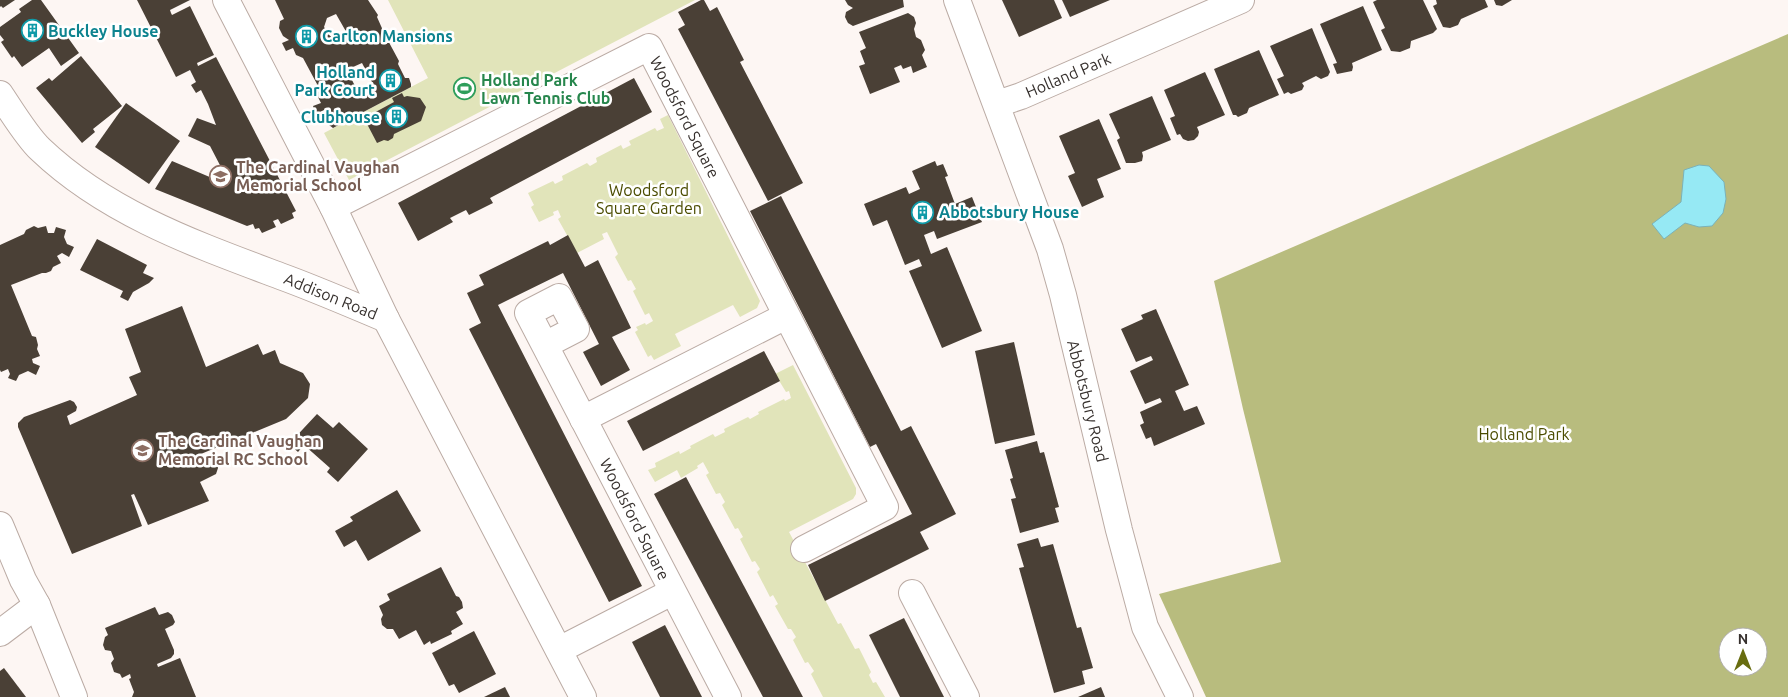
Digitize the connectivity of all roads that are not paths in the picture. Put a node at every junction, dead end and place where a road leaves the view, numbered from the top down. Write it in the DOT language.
graph roads {
  1 [pos="226,0"];
  2 [pos="957,0"];
  3 [pos="1241,0"];
  4 [pos="2,100"];
  5 [pos="997,104"];
  6 [pos="333,207"];
  7 [pos="786,316"];
  8 [pos="386,319"];
  9 [pos="545,346"];
  10 [pos="583,419"];
  11 [pos="0,524"];
  12 [pos="804,549"];
  13 [pos="672,592"];
  14 [pos="912,593"];
  15 [pos="37,605"];
  16 [pos="0,632"];
  17 [pos="559,650"];
  18 [pos="74,697"];
  19 [pos="584,697"];
  20 [pos="728,697"];
  21 [pos="966,697"];
  22 [pos="1180,697"];
  1 -- 6 [label="street"];
  2 -- 5 [label="street"];
  3 -- 5 [label="street, Holland Park"];
  4 -- 8 [label="street, Addison Road"];
  5 -- 22 [label="street, Abbotsbury Road"];
  6 -- 7 [label="street, Woodsford Square"];
  6 -- 8 [label="street"];
  7 -- 10 [label="street"];
  7 -- 12 [label="street, Woodsford Square"];
  8 -- 17 [label="street, Addison Road"];
  9 -- 10 [label="street, Woodsford Square"];
  10 -- 13 [label="street, Woodsford Square"];
  11 -- 15 [label="street"];
  13 -- 17 [label="street, Woodsford Square"];
  13 -- 20 [label="street, Woodsford Square"];
  14 -- 21 [label="street"];
  15 -- 16 [label="street"];
  15 -- 18 [label="street"];
  17 -- 19 [label="street, Addison Road"];
}
